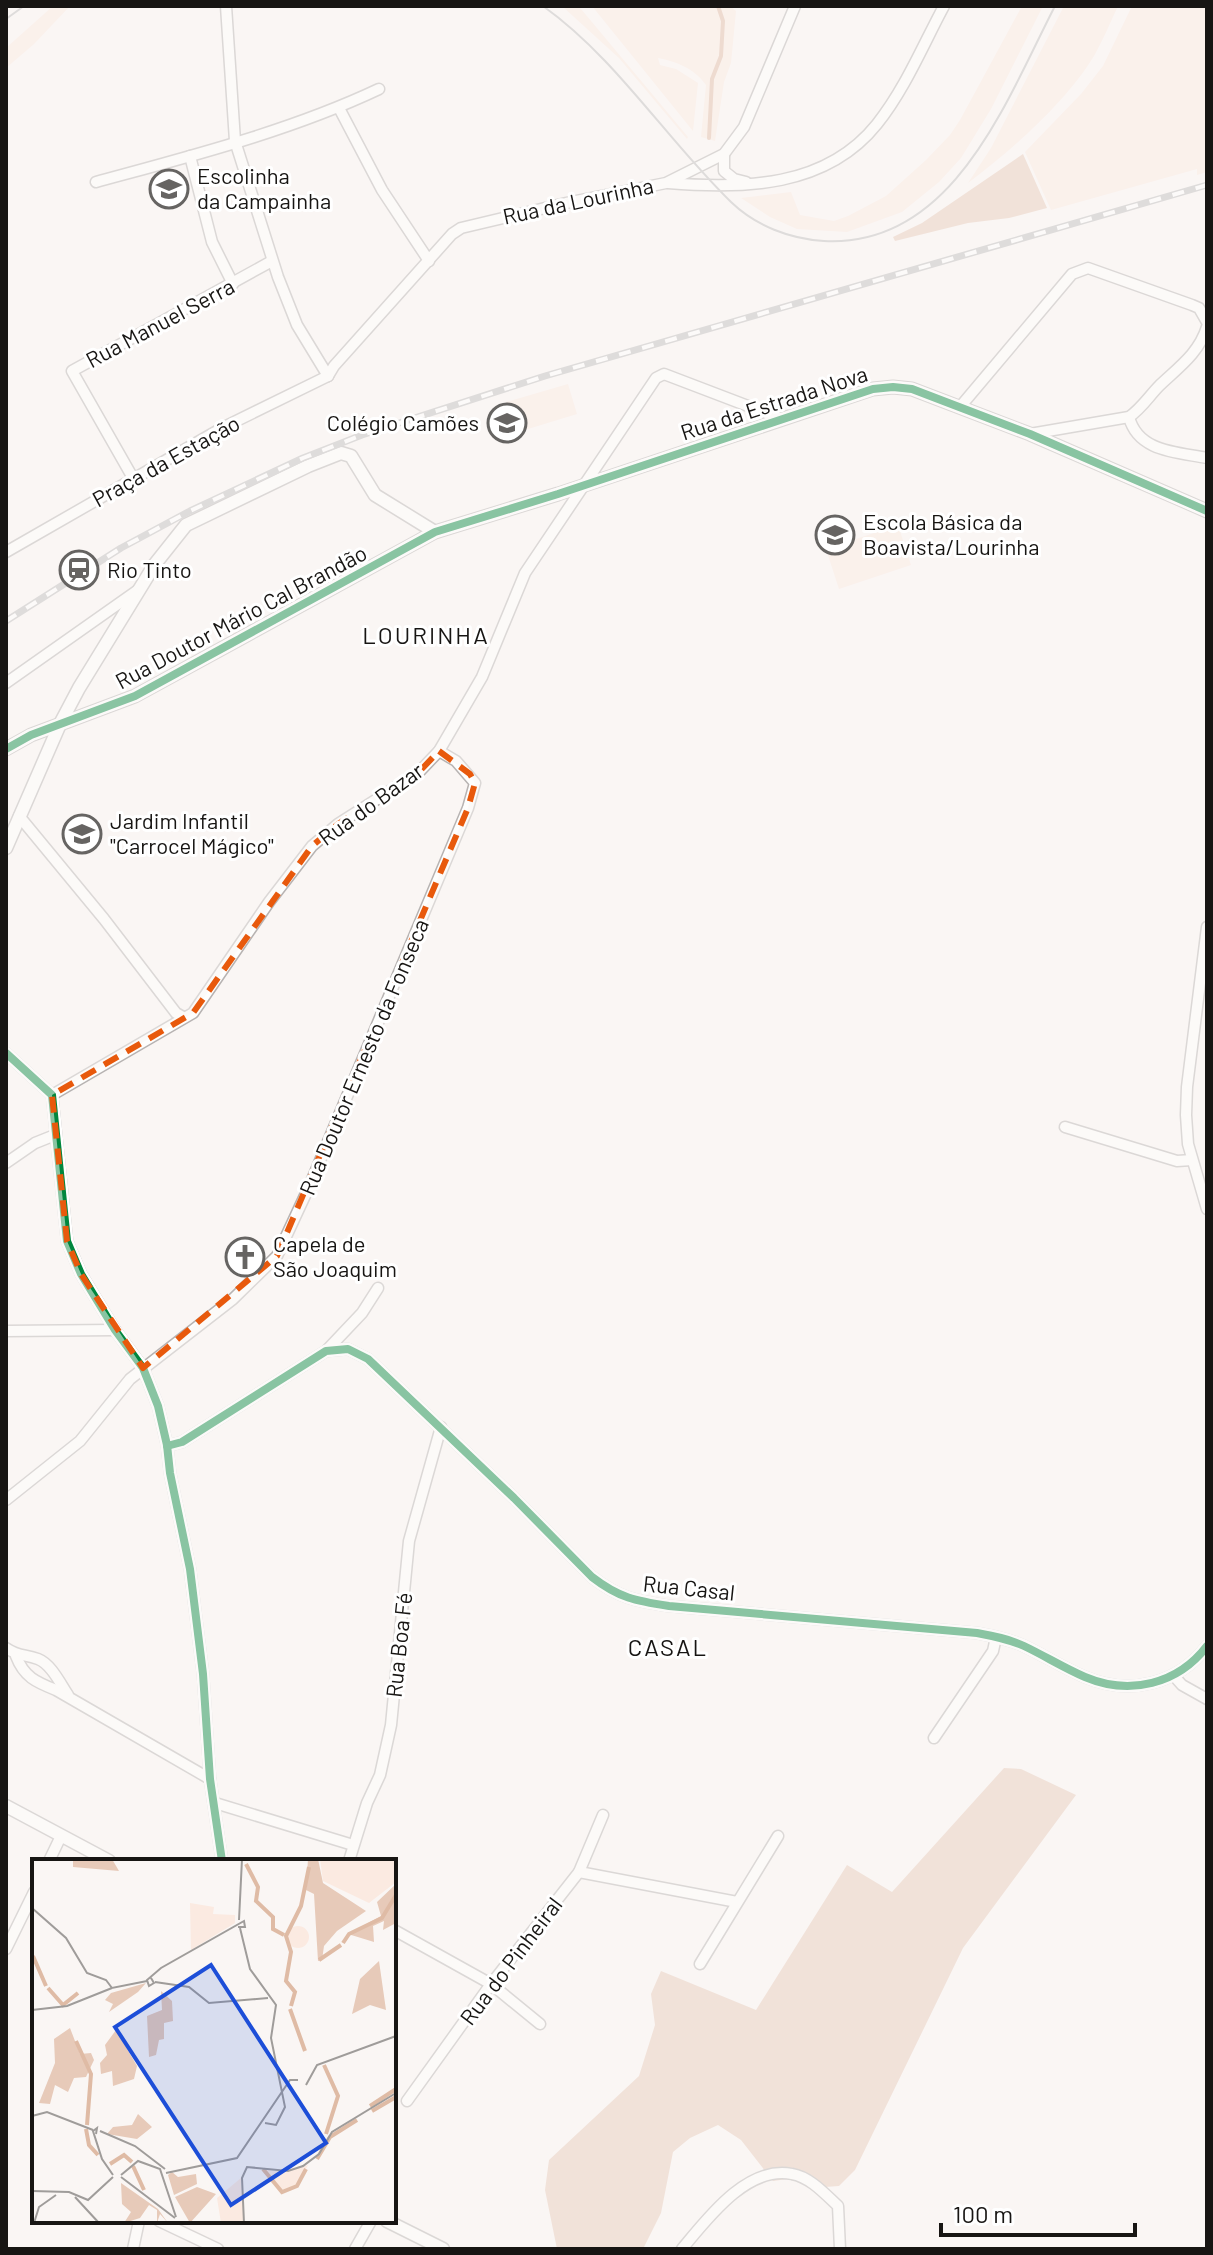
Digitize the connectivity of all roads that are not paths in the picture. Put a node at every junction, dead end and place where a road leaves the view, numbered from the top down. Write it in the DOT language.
graph roads {
  1 [pos="226,6"];
  2 [pos="795,6"];
  3 [pos="944,6"];
  4 [pos="379,89"];
  5 [pos="339,108"];
  6 [pos="235,141"];
  7 [pos="724,154"];
  8 [pos="190,156"];
  9 [pos="96,182"];
  10 [pos="666,183"];
  11 [pos="754,185"];
  12 [pos="272,261"];
  13 [pos="429,261"];
  14 [pos="233,284"];
  15 [pos="1207,324"];
  16 [pos="328,376"];
  17 [pos="960,407"];
  18 [pos="1129,417"];
  19 [pos="782,419"];
  20 [pos="1030,434"];
  21 [pos="1207,458"];
  22 [pos="133,478"];
  23 [pos="586,483"];
  24 [pos="1207,511"];
  25 [pos="435,532"];
  26 [pos="6,552"];
  27 [pos="140,588"];
  28 [pos="6,683"];
  29 [pos="60,724"];
  30 [pos="6,749"];
  31 [pos="439,751"];
  32 [pos="19,816"];
  33 [pos="6,848"];
  34 [pos="1207,927"];
  35 [pos="183,1017"];
  36 [pos="6,1053"];
  37 [pos="52,1095"];
  38 [pos="1065,1127"];
  39 [pos="55,1135"];
  40 [pos="1192,1160"];
  41 [pos="6,1163"];
  42 [pos="1207,1209"];
  43 [pos="378,1288"];
  44 [pos="115,1330"];
  45 [pos="6,1331"];
  46 [pos="326,1351"];
  47 [pos="143,1368"];
  48 [pos="441,1427"];
  49 [pos="167,1446"];
  50 [pos="6,1500"];
  51 [pos="996,1637"];
  52 [pos="1207,1646"];
  53 [pos="6,1648"];
  54 [pos="16,1656"];
  55 [pos="1174,1676"];
  56 [pos="1207,1699"];
  57 [pos="71,1700"];
  58 [pos="934,1738"];
  59 [pos="210,1779"];
  60 [pos="215,1803"];
  61 [pos="6,1806"];
  62 [pos="603,1815"];
  63 [pos="61,1836"];
  64 [pos="778,1836"];
  65 [pos="353,1845"];
  66 [pos="50,1859"];
  67 [pos="105,1859"];
  68 [pos="222,1859"];
  69 [pos="350,1859"];
  70 [pos="579,1872"];
  71 [pos="32,1896"];
  72 [pos="737,1902"];
  73 [pos="396,1931"];
  74 [pos="6,1949"];
  75 [pos="700,1964"];
  76 [pos="491,1984"];
  77 [pos="540,2024"];
  78 [pos="407,2101"];
  79 [pos="139,2223"];
  80 [pos="163,2223"];
  81 [pos="370,2223"];
  82 [pos="391,2223"];
  83 [pos="133,2249"];
  84 [pos="218,2249"];
  85 [pos="355,2249"];
  86 [pos="443,2249"];
  87 [pos="682,2249"];
  88 [pos="840,2249"];
  1 -- 6 [label="street"];
  2 -- 7 [label="street, Rua da Lourinha"];
  3 -- 11 [label="street"];
  4 -- 5 [label="street"];
  5 -- 6 [label="street"];
  5 -- 13 [label="street"];
  6 -- 8 [label="street"];
  6 -- 12 [label="street"];
  7 -- 10 [label="street, Rua da Lourinha"];
  7 -- 11 [label="street"];
  8 -- 9 [label="street"];
  8 -- 14 [label="street"];
  10 -- 11 [label="street"];
  10 -- 13 [label="street, Rua da Lourinha"];
  12 -- 14 [label="street, Rua Manuel Serra"];
  12 -- 16 [label="street"];
  13 -- 16 [label="street, Rua da Lourinha"];
  14 -- 22 [label="street, Rua Manuel Serra"];
  15 -- 17 [label="street"];
  15 -- 18 [label="street"];
  16 -- 22 [label="street, Praça da Estação"];
  17 -- 19 [label="street, Rua da Estrada Nova"];
  17 -- 20 [label="street, Rua da Estrada Nova"];
  18 -- 20 [label="street"];
  18 -- 21 [label="street"];
  19 -- 23 [label="street, Rua da Estrada Nova"];
  19 -- 23 [label="street, Rua do Bazar"];
  20 -- 24 [label="street, Rua da Estrada Nova"];
  22 -- 26 [label="street, Praça da Estação"];
  23 -- 25 [label="street, Rua da Estrada Nova"];
  23 -- 31 [label="street, Rua do Bazar"];
  25 -- 27 [label="street"];
  25 -- 29 [label="street, Rua Doutor Mário Cal Brandão"];
  27 -- 28 [label="street"];
  27 -- 29 [label="street"];
  29 -- 30 [label="street"];
  29 -- 32 [label="street"];
  31 -- 35 [label="street, Rua do Bazar"];
  31 -- 47 [label="street, Rua Doutor Ernesto da Fonseca"];
  32 -- 33 [label="street"];
  32 -- 35 [label="street"];
  34 -- 40 [label="street"];
  35 -- 37 [label="street, Rua do Bazar"];
  36 -- 37 [label="street"];
  37 -- 39 [label="street"];
  38 -- 40 [label="street"];
  39 -- 41 [label="street"];
  39 -- 44 [label="street"];
  40 -- 42 [label="street"];
  43 -- 46 [label="street"];
  44 -- 45 [label="street"];
  44 -- 47 [label="street"];
  46 -- 48 [label="street, Rua Casal"];
  46 -- 49 [label="street"];
  47 -- 49 [label="street"];
  47 -- 50 [label="street, Rua Doutor Ernesto da Fonseca"];
  48 -- 51 [label="street, Rua Casal"];
  48 -- 65 [label="street, Rua Boa Fé"];
  49 -- 59 [label="street"];
  51 -- 55 [label="street, Rua Casal"];
  51 -- 58 [label="street"];
  52 -- 55 [label="street"];
  53 -- 54 [label="street"];
  54 -- 57 [label="street"];
  54 -- 57 [label="street"];
  55 -- 56 [label="street"];
  57 -- 59 [label="street"];
  59 -- 60 [label="street"];
  60 -- 65 [label="street"];
  60 -- 68 [label="street"];
  61 -- 63 [label="street"];
  62 -- 70 [label="street, Rua do Pinheiral"];
  63 -- 66 [label="street"];
  63 -- 67 [label="street"];
  64 -- 72 [label="street"];
  65 -- 69 [label="street, Rua Boa Fé"];
  70 -- 72 [label="street"];
  70 -- 76 [label="street, Rua do Pinheiral"];
  71 -- 74 [label="street"];
  72 -- 75 [label="street"];
  73 -- 76 [label="street"];
  76 -- 77 [label="street"];
  76 -- 78 [label="street, Rua do Pinheiral"];
  79 -- 83 [label="street"];
  80 -- 84 [label="street"];
  81 -- 85 [label="street"];
  82 -- 86 [label="street"];
  87 -- 88 [label="street"];
}
